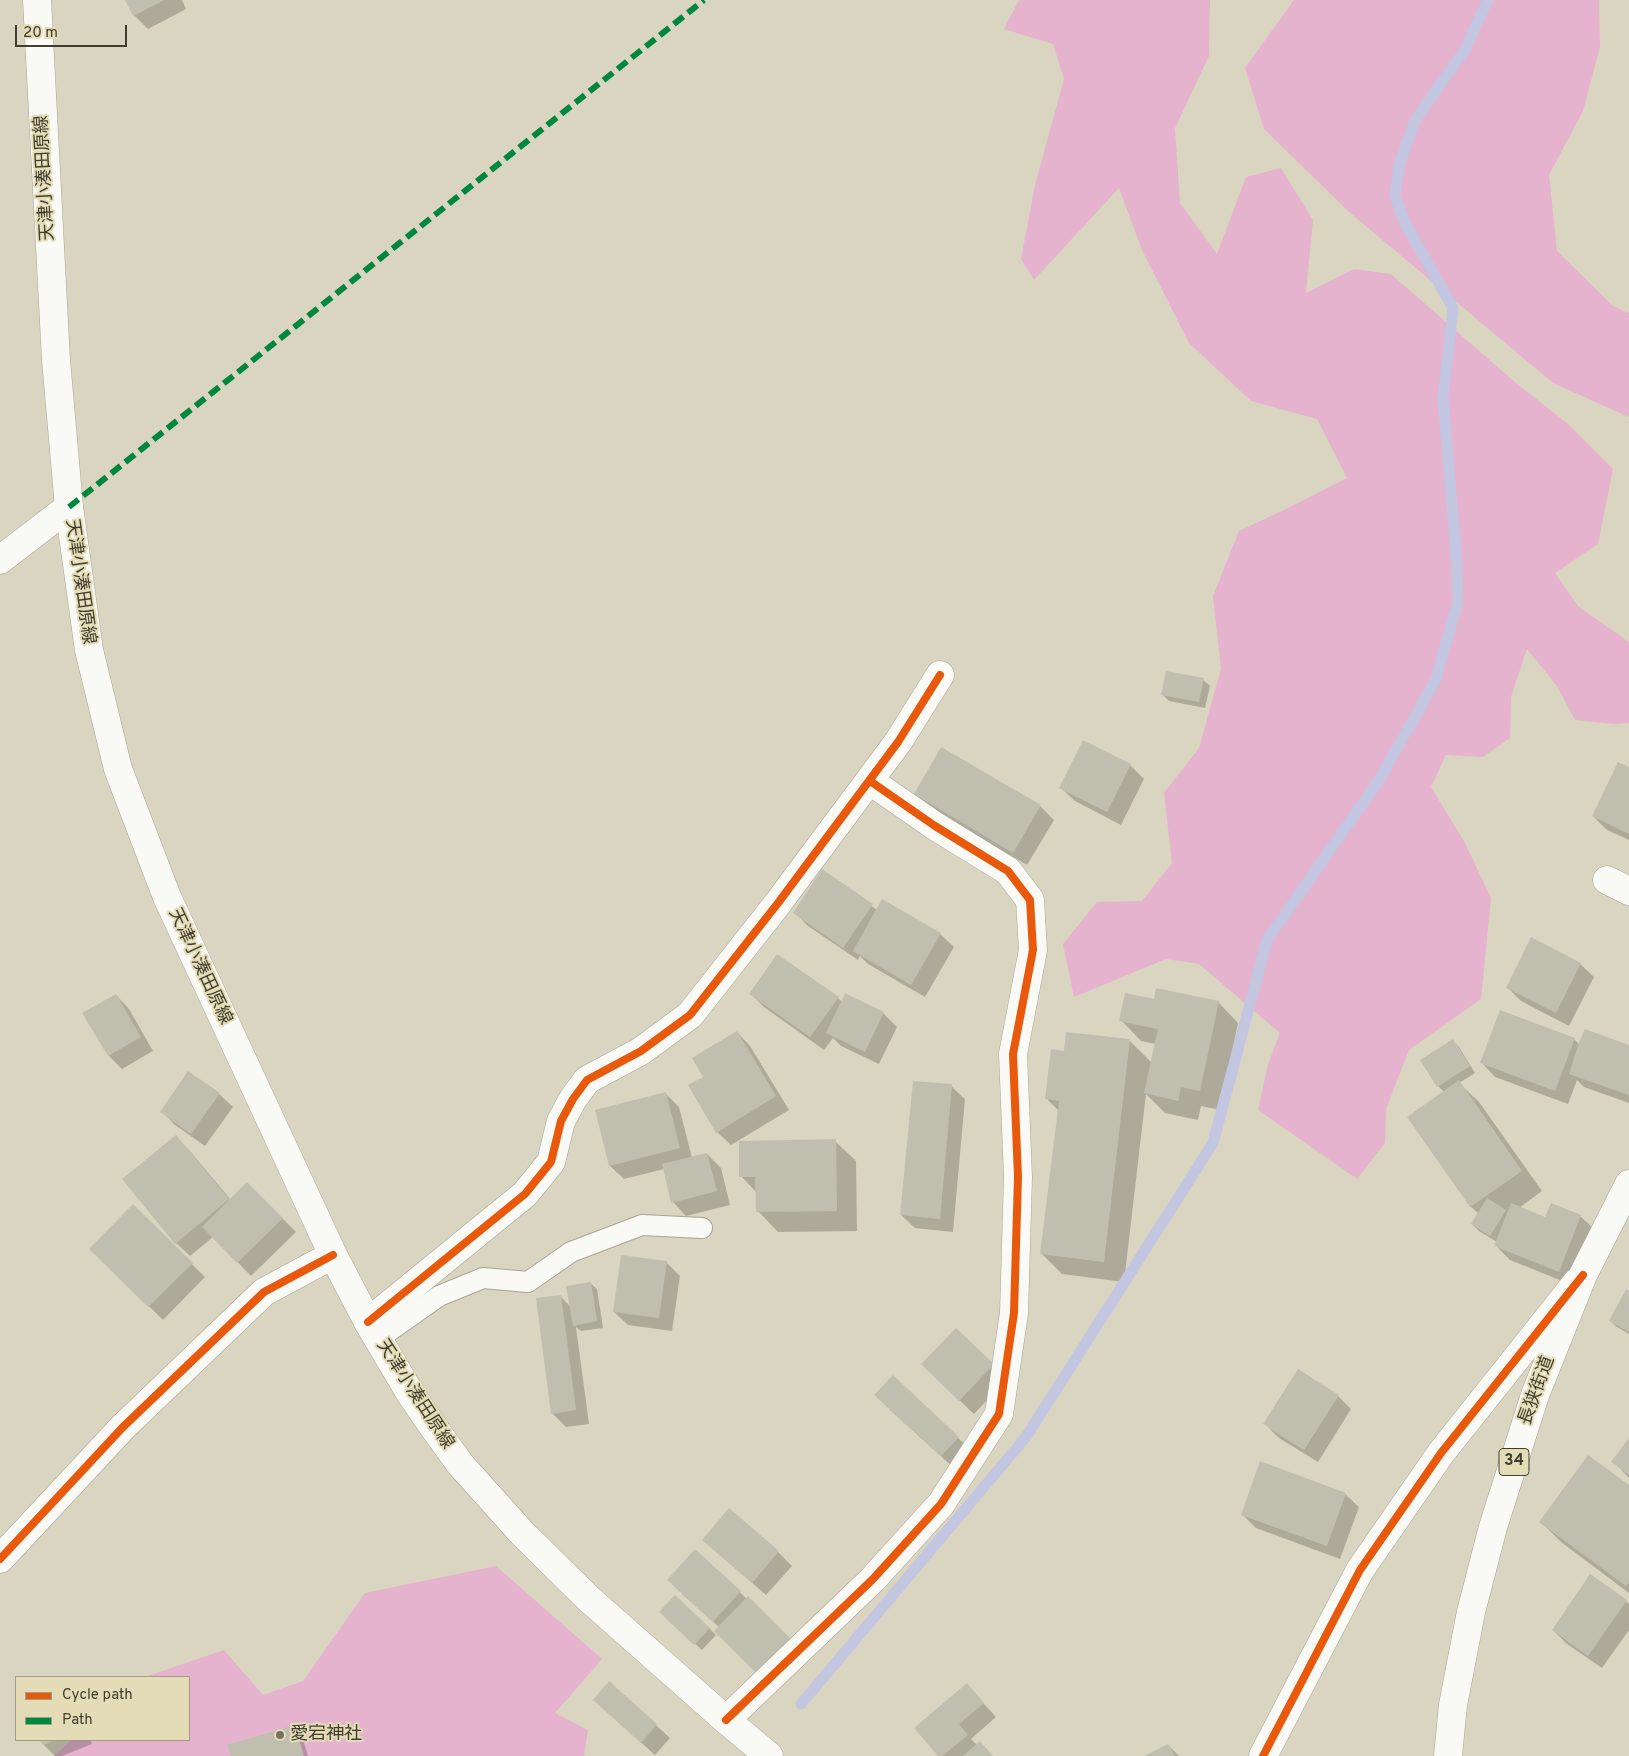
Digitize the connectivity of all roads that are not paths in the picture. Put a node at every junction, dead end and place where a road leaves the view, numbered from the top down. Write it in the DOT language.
graph roads {
  1 [pos="37,0"];
  2 [pos="69,507"];
  3 [pos="0,560"];
  4 [pos="940,675"];
  5 [pos="870,781"];
  6 [pos="1629,1184"];
  7 [pos="702,1228"];
  8 [pos="333,1255"];
  9 [pos="1583,1276"];
  10 [pos="373,1331"];
  11 [pos="0,1559"];
  12 [pos="726,1720"];
  13 [pos="769,1756"];
  14 [pos="1262,1756"];
  15 [pos="1448,1756"];
  1 -- 2 [label="street, 天津小湊田原線"];
  2 -- 3 [label="street"];
  2 -- 8 [label="street, 天津小湊田原線"];
  4 -- 5 [label="street"];
  5 -- 10 [label="street"];
  5 -- 12 [label="street"];
  6 -- 9 [label="street, 長狭街道 / 34"];
  7 -- 10 [label="lane"];
  8 -- 10 [label="street, 天津小湊田原線"];
  8 -- 11 [label="street"];
  9 -- 14 [label="street"];
  9 -- 15 [label="street, 長狭街道 / 34"];
  10 -- 12 [label="street, 天津小湊田原線"];
  12 -- 13 [label="street, 天津小湊田原線"];
}
